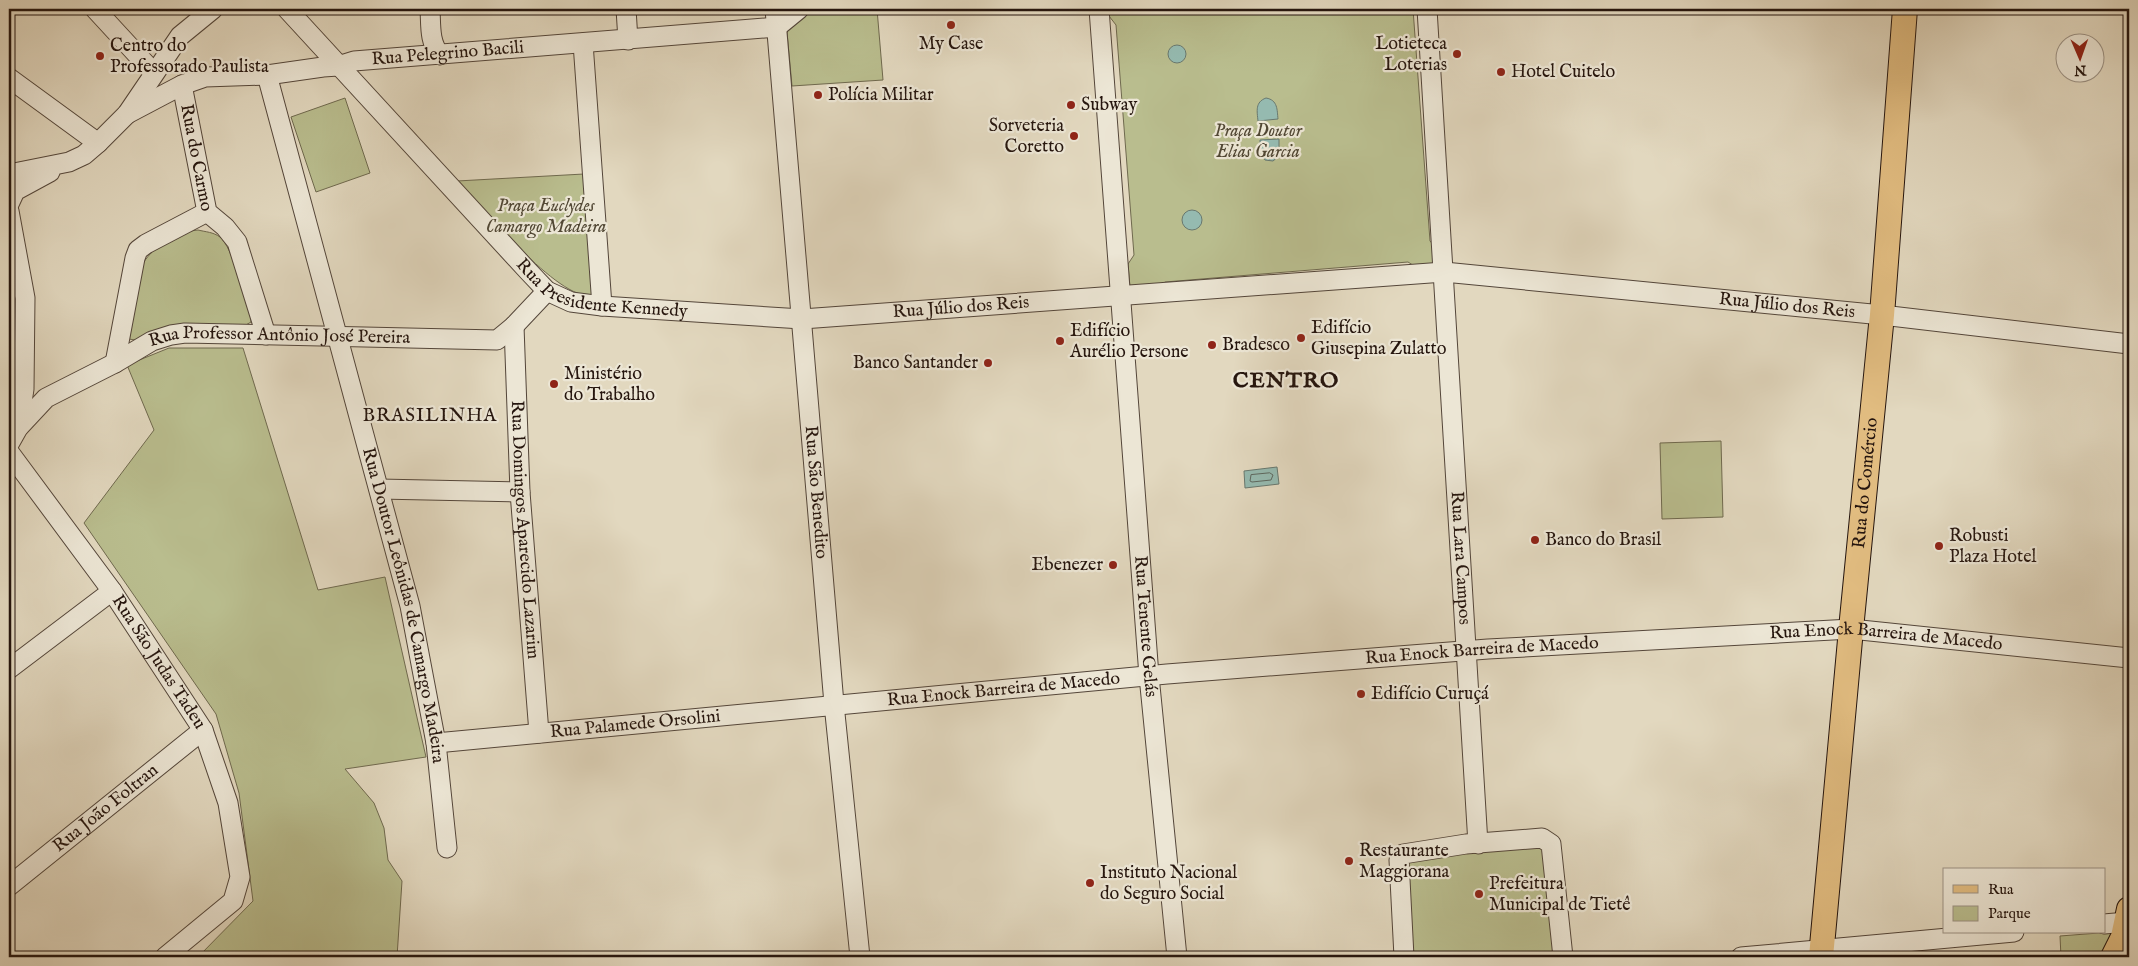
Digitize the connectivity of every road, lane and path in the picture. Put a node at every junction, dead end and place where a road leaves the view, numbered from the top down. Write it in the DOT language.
graph roads {
  1 [pos="95,9"];
  2 [pos="213,9"];
  3 [pos="287,9"];
  4 [pos="430,9"];
  5 [pos="626,9"];
  6 [pos="799,9"];
  7 [pos="1099,9"];
  8 [pos="1427,9"];
  9 [pos="1905,9"];
  10 [pos="776,18"];
  11 [pos="628,40"];
  12 [pos="583,43"];
  13 [pos="440,55"];
  14 [pos="338,66"];
  15 [pos="154,73"];
  16 [pos="267,75"];
  17 [pos="9,78"];
  18 [pos="182,85"];
  19 [pos="128,114"];
  20 [pos="98,144"];
  21 [pos="69,162"];
  22 [pos="9,174"];
  23 [pos="9,204"];
  24 [pos="9,211"];
  25 [pos="207,212"];
  26 [pos="9,253"];
  27 [pos="1444,272"];
  28 [pos="19,274"];
  29 [pos="547,291"];
  30 [pos="1121,295"];
  31 [pos="602,306"];
  32 [pos="1882,315"];
  33 [pos="802,319"];
  34 [pos="514,326"];
  35 [pos="266,335"];
  36 [pos="337,336"];
  37 [pos="2129,344"];
  38 [pos="115,363"];
  39 [pos="18,428"];
  40 [pos="9,444"];
  41 [pos="9,452"];
  42 [pos="378,489"];
  43 [pos="520,492"];
  44 [pos="112,591"];
  45 [pos="1851,630"];
  46 [pos="1466,651"];
  47 [pos="2129,658"];
  48 [pos="9,669"];
  49 [pos="1149,676"];
  50 [pos="834,704"];
  51 [pos="203,730"];
  52 [pos="538,733"];
  53 [pos="436,743"];
  54 [pos="1478,844"];
  55 [pos="447,848"];
  56 [pos="9,886"];
  57 [pos="2120,918"];
  58 [pos="1997,934"];
  59 [pos="1822,954"];
  60 [pos="165,957"];
  61 [pos="860,957"];
  62 [pos="1177,957"];
  63 [pos="1404,957"];
  64 [pos="1563,957"];
  65 [pos="1741,957"];
  66 [pos="2113,957"];
  1 -- 15 [label="street"];
  2 -- 15 [label="street"];
  3 -- 14 [label="street, Rua Presidente Kennedy"];
  4 -- 13 [label="street"];
  5 -- 11 [label="street"];
  6 -- 10 [label="street"];
  7 -- 30 [label="street"];
  8 -- 27 [label="street"];
  9 -- 32 [label="main road, Rua do Comércio"];
  10 -- 11 [label="street, Rua Pelegrino Bacili"];
  10 -- 33 [label="street, Rua São Benedito"];
  11 -- 12 [label="street, Rua Pelegrino Bacili"];
  12 -- 13 [label="street, Rua Pelegrino Bacili"];
  12 -- 31 [label="street"];
  13 -- 14 [label="street, Rua Pelegrino Bacili"];
  14 -- 16 [label="street, Rua Pelegrino Bacili"];
  14 -- 29 [label="street, Rua Presidente Kennedy"];
  15 -- 19 [label="street"];
  16 -- 18 [label="street, Rua Pelegrino Bacili"];
  16 -- 36 [label="street, Rua Doutor Leônidas de Camargo Madeira"];
  17 -- 20 [label="street"];
  18 -- 19 [label="street, Rua Pelegrino Bacili"];
  18 -- 25 [label="street, Rua do Carmo"];
  19 -- 20 [label="street"];
  20 -- 21 [label="street"];
  21 -- 22 [label="street"];
  21 -- 23 [label="street"];
  24 -- 28 [label="street"];
  25 -- 35 [label="street, Rua do Carmo"];
  25 -- 38 [label="street"];
  26 -- 28 [label="street"];
  27 -- 30 [label="street"];
  27 -- 32 [label="street, Rua Júlio dos Reis"];
  27 -- 46 [label="street, Rua Lara Campos"];
  28 -- 39 [label="street"];
  29 -- 31 [label="street, Rua Presidente Kennedy"];
  29 -- 34 [label="street, Rua Professor Antônio José Pereira"];
  30 -- 33 [label="street, Rua Júlio dos Reis"];
  30 -- 49 [label="street, Rua Tenente Gelás"];
  31 -- 33 [label="street, Rua Presidente Kennedy"];
  32 -- 37 [label="street, Rua Júlio dos Reis"];
  32 -- 45 [label="main road, Rua do Comércio"];
  33 -- 50 [label="street, Rua São Benedito"];
  34 -- 36 [label="street, Rua Professor Antônio José Pereira"];
  34 -- 43 [label="street, Rua Domingos Aparecido Lazarim"];
  35 -- 36 [label="street, Rua Professor Antônio José Pereira"];
  35 -- 38 [label="street, Rua Professor Antônio José Pereira"];
  36 -- 42 [label="street, Rua Doutor Leônidas de Camargo Madeira"];
  38 -- 39 [label="street, Rua Professor Antônio José Pereira"];
  39 -- 40 [label="street"];
  41 -- 44 [label="street, Rua São Judas Tadeu"];
  42 -- 43 [label="street"];
  42 -- 53 [label="street, Rua Doutor Leônidas de Camargo Madeira"];
  43 -- 52 [label="street, Rua Domingos Aparecido Lazarim"];
  44 -- 48 [label="street"];
  44 -- 51 [label="street, Rua São Judas Tadeu"];
  45 -- 46 [label="street, Rua Enock Barreira de Macedo"];
  45 -- 47 [label="street, Rua Enock Barreira de Macedo"];
  45 -- 59 [label="main road, Rua do Comércio"];
  46 -- 49 [label="street, Rua Enock Barreira de Macedo"];
  46 -- 54 [label="street, Rua Lara Campos"];
  49 -- 50 [label="street, Rua Enock Barreira de Macedo"];
  49 -- 62 [label="street, Rua Tenente Gelás"];
  50 -- 52 [label="street, Rua Palamede Orsolini"];
  50 -- 61 [label="street, Rua São Benedito"];
  51 -- 56 [label="street, Rua João Foltran"];
  51 -- 60 [label="street, Rua São Judas Tadeu"];
  52 -- 53 [label="street, Rua Palamede Orsolini"];
  53 -- 55 [label="street, Rua Doutor Leônidas de Camargo Madeira"];
  54 -- 63 [label="street"];
  54 -- 64 [label="street"];
  57 -- 66 [label="main road"];
  58 -- 59 [label="street"];
  59 -- 65 [label="street"];
}
